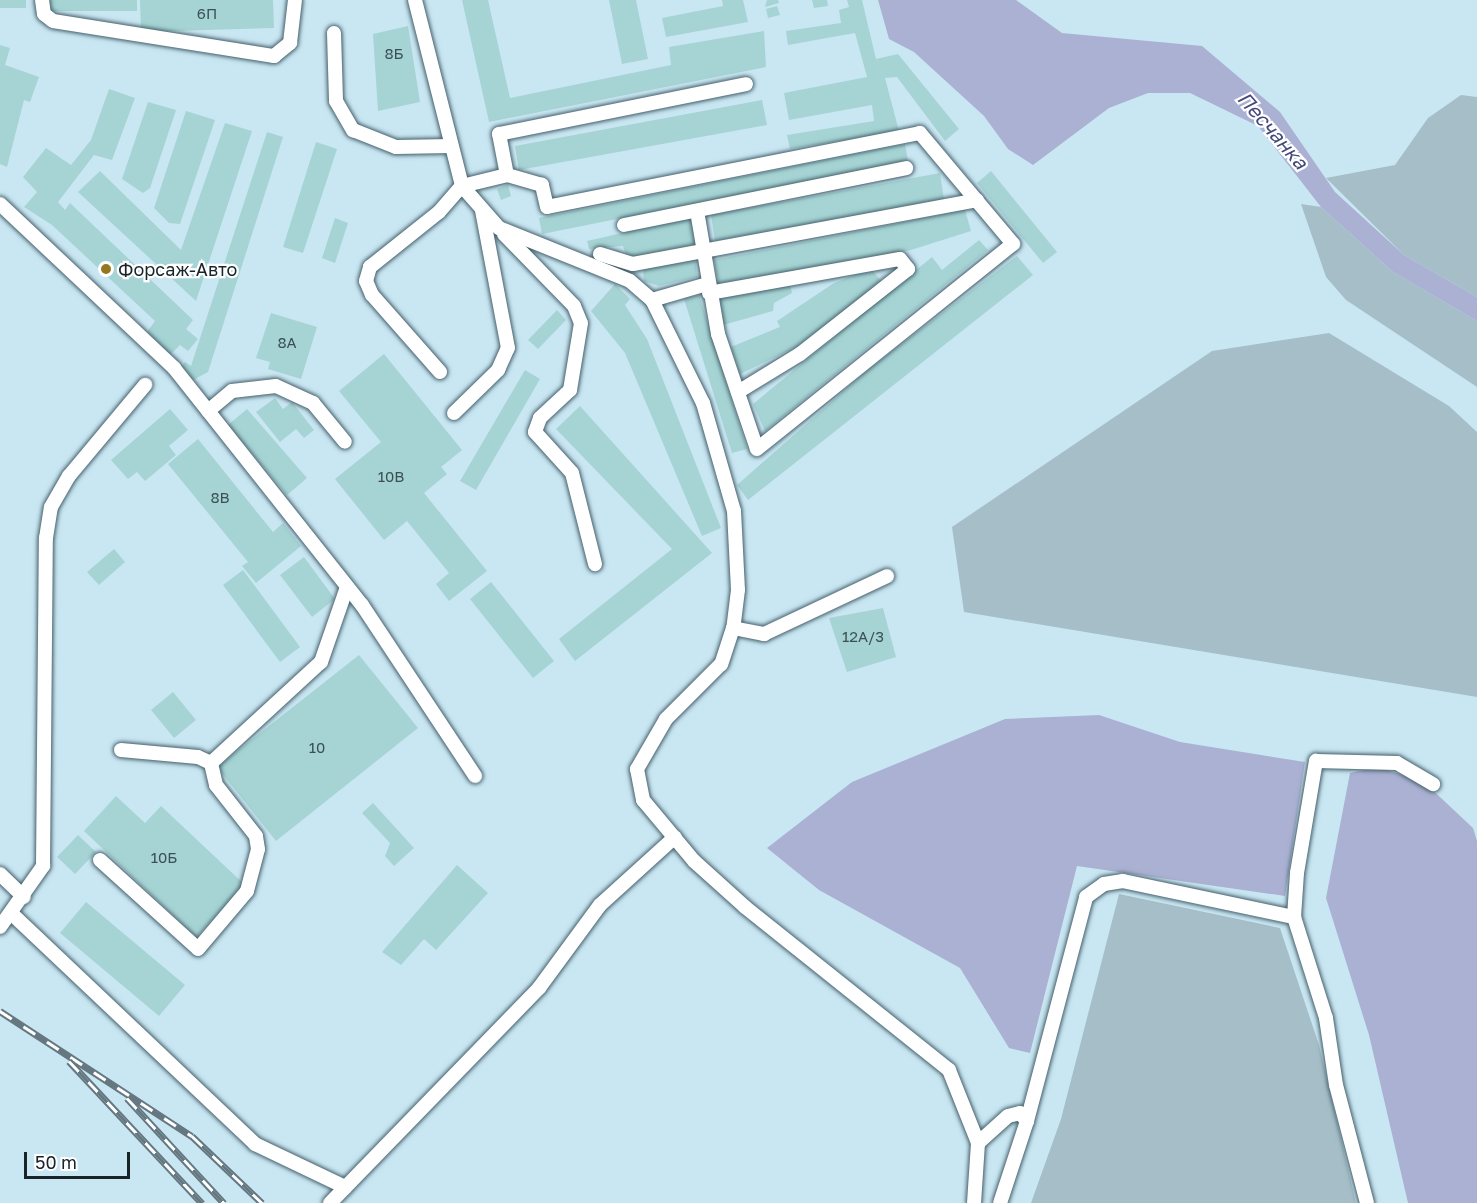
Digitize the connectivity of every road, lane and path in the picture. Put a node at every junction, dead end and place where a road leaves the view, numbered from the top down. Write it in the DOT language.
graph roads {
  1 [pos="42,0"];
  2 [pos="295,0"];
  3 [pos="416,0"];
  4 [pos="334,33"];
  5 [pos="746,84"];
  6 [pos="451,146"];
  7 [pos="906,168"];
  8 [pos="507,175"];
  9 [pos="462,186"];
  10 [pos="977,200"];
  11 [pos="0,204"];
  12 [pos="482,210"];
  13 [pos="697,211"];
  14 [pos="624,225"];
  15 [pos="499,228"];
  16 [pos="702,251"];
  17 [pos="600,254"];
  18 [pos="708,288"];
  19 [pos="652,300"];
  20 [pos="440,372"];
  21 [pos="145,385"];
  22 [pos="738,393"];
  23 [pos="208,411"];
  24 [pos="454,413"];
  25 [pos="345,442"];
  26 [pos="595,564"];
  27 [pos="887,576"];
  28 [pos="347,587"];
  29 [pos="733,628"];
  30 [pos="121,750"];
  31 [pos="211,763"];
  32 [pos="475,777"];
  33 [pos="1433,784"];
  34 [pos="675,837"];
  35 [pos="100,860"];
  36 [pos="0,874"];
  37 [pos="24,897"];
  38 [pos="12,914"];
  39 [pos="1294,917"];
  40 [pos="0,927"];
  41 [pos="1027,1121"];
  42 [pos="978,1143"];
  43 [pos="345,1187"];
  44 [pos="330,1203"];
  45 [pos="974,1203"];
  46 [pos="1000,1203"];
  47 [pos="1367,1203"];
  1 -- 2 [label="lane"];
  3 -- 6 [label="lane"];
  4 -- 6 [label="lane"];
  5 -- 8 [label="lane"];
  6 -- 9 [label="lane"];
  7 -- 13 [label="lane"];
  8 -- 9 [label="lane"];
  8 -- 10 [label="lane"];
  9 -- 12 [label="lane"];
  9 -- 20 [label="lane"];
  10 -- 16 [label="lane"];
  10 -- 22 [label="lane"];
  11 -- 23 [label="lane"];
  12 -- 15 [label="lane"];
  12 -- 24 [label="lane"];
  13 -- 14 [label="lane"];
  13 -- 16 [label="lane"];
  15 -- 19 [label="lane"];
  15 -- 26 [label="lane"];
  16 -- 17 [label="lane"];
  16 -- 18 [label="lane"];
  18 -- 19 [label="lane"];
  18 -- 22 [label="lane"];
  18 -- 22 [label="lane"];
  19 -- 29 [label="lane"];
  21 -- 37 [label="lane"];
  23 -- 25 [label="lane"];
  23 -- 28 [label="lane"];
  27 -- 29 [label="lane"];
  28 -- 31 [label="lane"];
  28 -- 32 [label="lane"];
  29 -- 34 [label="lane"];
  30 -- 31 [label="lane"];
  31 -- 35 [label="lane"];
  33 -- 39 [label="lane"];
  34 -- 42 [label="lane"];
  34 -- 43 [label="lane"];
  36 -- 37 [label="lane"];
  37 -- 38 [label="lane"];
  38 -- 40 [label="lane"];
  38 -- 43 [label="lane"];
  39 -- 41 [label="lane"];
  39 -- 47 [label="lane"];
  41 -- 42 [label="lane"];
  41 -- 46 [label="lane"];
  42 -- 45 [label="lane"];
  43 -- 44 [label="lane"];
}
